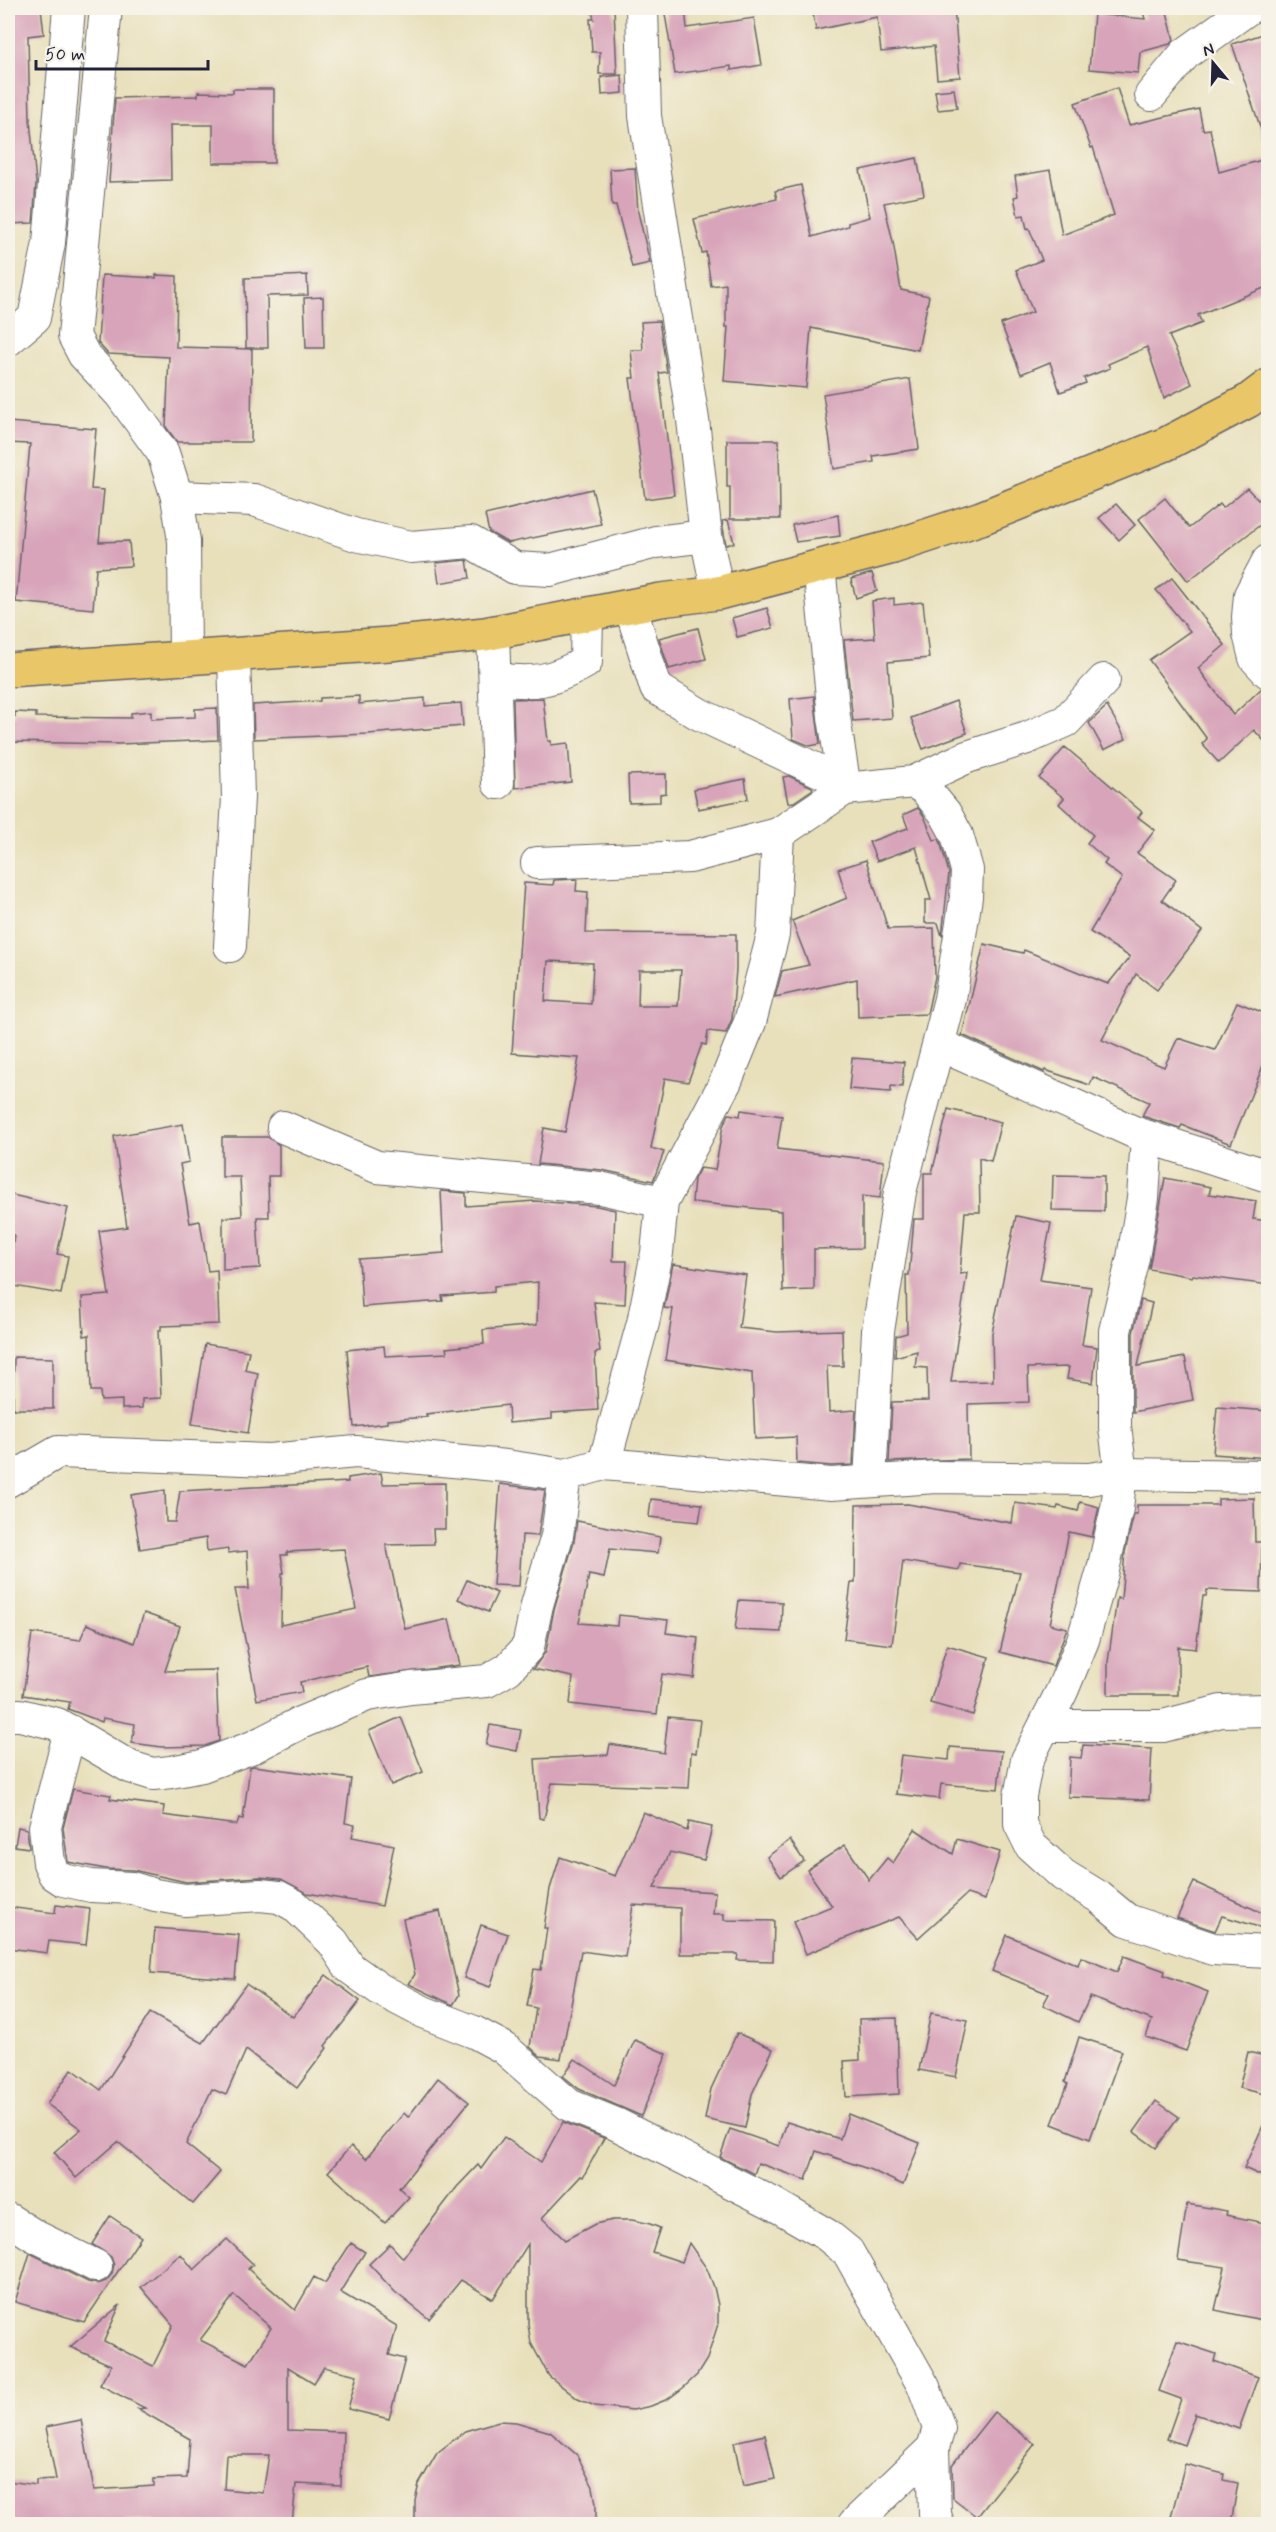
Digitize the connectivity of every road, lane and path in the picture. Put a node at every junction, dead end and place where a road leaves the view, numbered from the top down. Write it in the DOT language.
graph roads {
  1 [pos="69,8"];
  2 [pos="106,8"];
  3 [pos="642,8"];
  4 [pos="1249,8"];
  5 [pos="1151,95"];
  6 [pos="8,340"];
  7 [pos="1269,386"];
  8 [pos="177,497"];
  9 [pos="706,536"];
  10 [pos="1269,561"];
  11 [pos="819,566"];
  12 [pos="718,593"];
  13 [pos="630,606"];
  14 [pos="587,615"];
  15 [pos="493,632"];
  16 [pos="234,656"];
  17 [pos="185,659"];
  18 [pos="8,670"];
  19 [pos="1269,672"];
  20 [pos="495,679"];
  21 [pos="1104,680"];
  22 [pos="914,782"];
  23 [pos="498,783"];
  24 [pos="844,785"];
  25 [pos="778,834"];
  26 [pos="537,863"];
  27 [pos="230,946"];
  28 [pos="940,1045"];
  29 [pos="283,1127"];
  30 [pos="1147,1137"];
  31 [pos="1269,1176"];
  32 [pos="662,1202"];
  33 [pos="604,1464"];
  34 [pos="1121,1474"];
  35 [pos="565,1475"];
  36 [pos="1269,1476"];
  37 [pos="8,1481"];
  38 [pos="870,1481"];
  39 [pos="1269,1710"];
  40 [pos="8,1715"];
  41 [pos="1045,1726"];
  42 [pos="70,1731"];
  43 [pos="1269,1953"];
  44 [pos="8,2219"];
  45 [pos="96,2266"];
  46 [pos="933,2448"];
  47 [pos="854,2524"];
  48 [pos="938,2524"];
  1 -- 6 [label="street"];
  2 -- 8 [label="street"];
  3 -- 9 [label="street"];
  4 -- 5 [label="street"];
  7 -- 11 [label="main road"];
  8 -- 9 [label="street"];
  8 -- 17 [label="street"];
  9 -- 12 [label="street"];
  10 -- 19 [label="street"];
  11 -- 12 [label="main road"];
  11 -- 24 [label="street"];
  12 -- 13 [label="main road"];
  13 -- 14 [label="main road"];
  13 -- 24 [label="street"];
  14 -- 15 [label="main road"];
  14 -- 20 [label="street"];
  15 -- 16 [label="main road"];
  15 -- 20 [label="street"];
  16 -- 17 [label="main road"];
  16 -- 27 [label="street"];
  17 -- 18 [label="main road"];
  20 -- 23 [label="street"];
  21 -- 22 [label="street"];
  22 -- 24 [label="street"];
  22 -- 28 [label="street"];
  24 -- 25 [label="street"];
  25 -- 26 [label="street"];
  25 -- 32 [label="street"];
  28 -- 30 [label="street"];
  28 -- 38 [label="street"];
  29 -- 32 [label="street"];
  30 -- 31 [label="street"];
  30 -- 34 [label="street"];
  32 -- 33 [label="street"];
  33 -- 35 [label="street"];
  33 -- 38 [label="street"];
  34 -- 36 [label="street"];
  34 -- 38 [label="street"];
  34 -- 41 [label="street"];
  35 -- 37 [label="street"];
  35 -- 42 [label="street"];
  39 -- 41 [label="street"];
  40 -- 42 [label="street"];
  41 -- 43 [label="street"];
  42 -- 46 [label="street"];
  44 -- 45 [label="street"];
  46 -- 47 [label="street"];
  46 -- 48 [label="street"];
}
